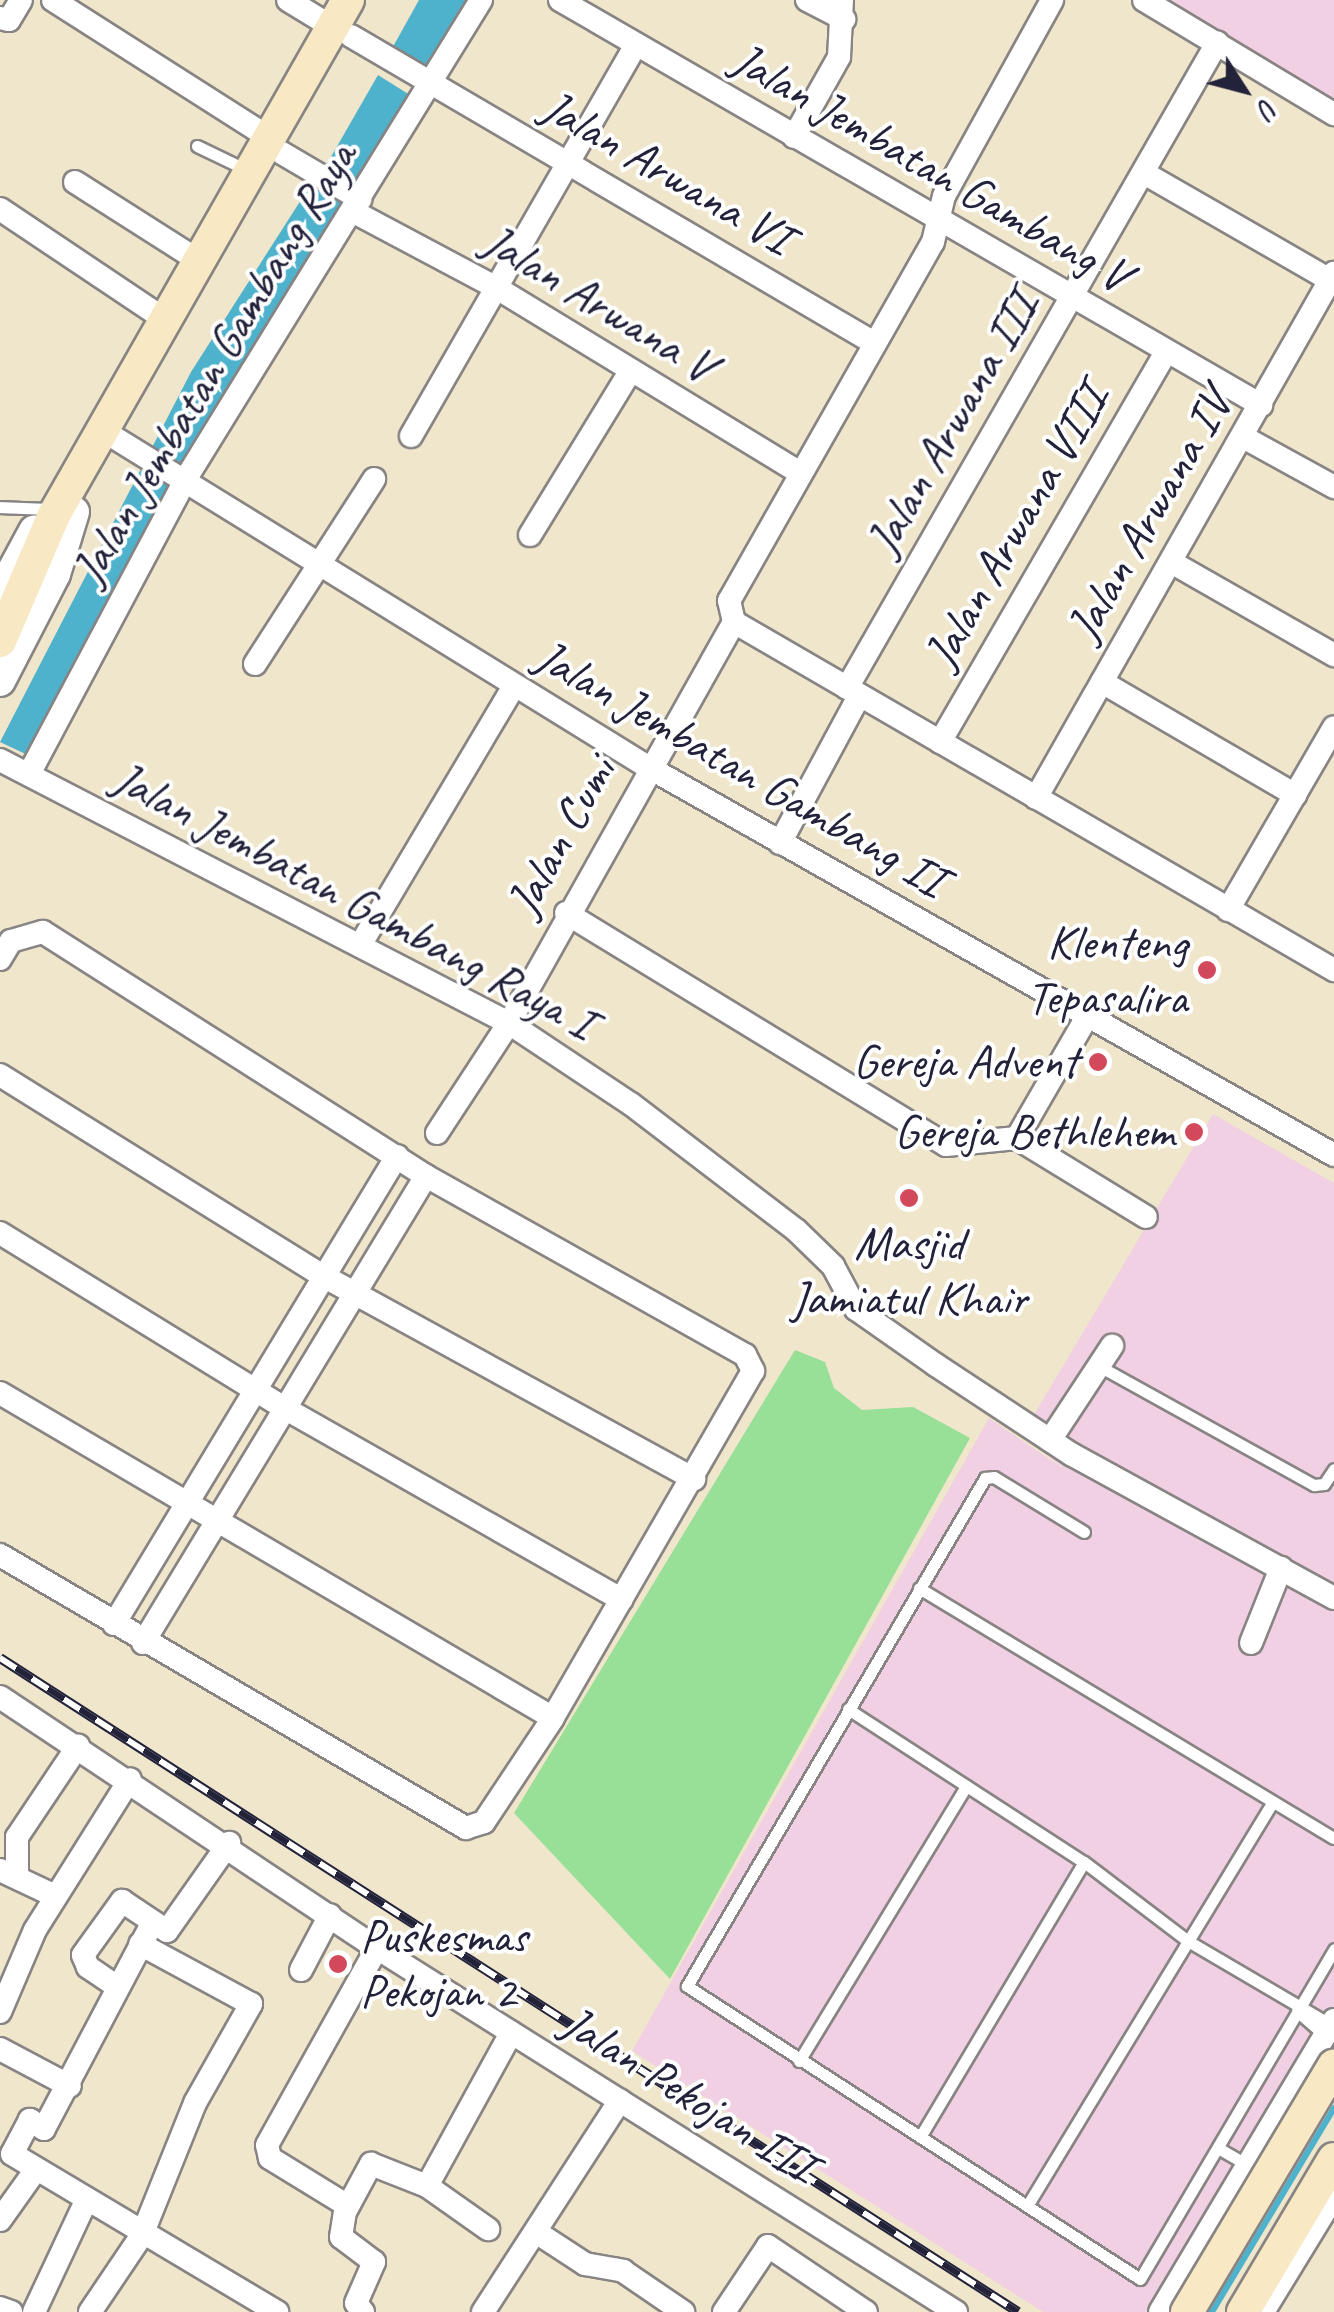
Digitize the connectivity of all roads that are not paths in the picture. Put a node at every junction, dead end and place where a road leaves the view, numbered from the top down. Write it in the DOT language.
graph roads {
  1 [pos="21,0"];
  2 [pos="53,0"];
  3 [pos="288,0"];
  4 [pos="371,0"];
  5 [pos="482,0"];
  6 [pos="560,0"];
  7 [pos="807,0"];
  8 [pos="1052,0"];
  9 [pos="1144,0"];
  10 [pos="843,10"];
  11 [pos="0,18"];
  12 [pos="344,21"];
  13 [pos="1216,43"];
  14 [pos="635,46"];
  15 [pos="424,79"];
  16 [pos="1334,114"];
  17 [pos="794,137"];
  18 [pos="197,146"];
  19 [pos="281,150"];
  20 [pos="567,163"];
  21 [pos="248,171"];
  22 [pos="1144,173"];
  23 [pos="74,182"];
  24 [pos="352,200"];
  25 [pos="0,209"];
  26 [pos="940,221"];
  27 [pos="196,260"];
  28 [pos="1332,276"];
  29 [pos="498,288"];
  30 [pos="1074,299"];
  31 [pos="163,318"];
  32 [pos="874,343"];
  33 [pos="1166,352"];
  34 [pos="631,370"];
  35 [pos="1260,405"];
  36 [pos="411,436"];
  37 [pos="1243,437"];
  38 [pos="126,445"];
  39 [pos="800,473"];
  40 [pos="183,479"];
  41 [pos="374,479"];
  42 [pos="1334,487"];
  43 [pos="0,507"];
  44 [pos="59,519"];
  45 [pos="530,535"];
  46 [pos="1171,562"];
  47 [pos="319,564"];
  48 [pos="6,587"];
  49 [pos="734,622"];
  50 [pos="0,641"];
  51 [pos="1334,656"];
  52 [pos="256,664"];
  53 [pos="0,681"];
  54 [pos="1102,682"];
  55 [pos="514,686"];
  56 [pos="853,692"];
  57 [pos="1334,727"];
  58 [pos="940,742"];
  59 [pos="0,760"];
  60 [pos="648,767"];
  61 [pos="28,773"];
  62 [pos="1295,795"];
  63 [pos="1036,798"];
  64 [pos="780,843"];
  65 [pos="1228,910"];
  66 [pos="566,913"];
  67 [pos="362,942"];
  68 [pos="0,958"];
  69 [pos="1334,970"];
  70 [pos="1088,1015"];
  71 [pos="510,1024"];
  72 [pos="0,1075"];
  73 [pos="437,1133"];
  74 [pos="1017,1138"];
  75 [pos="1334,1155"];
  76 [pos="397,1156"];
  77 [pos="426,1176"];
  78 [pos="1146,1217"];
  79 [pos="0,1233"];
  80 [pos="326,1277"];
  81 [pos="358,1294"];
  82 [pos="1105,1356"];
  83 [pos="257,1391"];
  84 [pos="0,1392"];
  85 [pos="286,1409"];
  86 [pos="1050,1440"];
  87 [pos="1334,1470"];
  88 [pos="694,1479"];
  89 [pos="187,1502"];
  90 [pos="217,1520"];
  91 [pos="1084,1532"];
  92 [pos="0,1554"];
  93 [pos="1281,1568"];
  94 [pos="918,1588"];
  95 [pos="1334,1598"];
  96 [pos="622,1600"];
  97 [pos="114,1624"];
  98 [pos="1252,1642"];
  99 [pos="144,1643"];
  100 [pos="0,1698"];
  101 [pos="848,1709"];
  102 [pos="553,1718"];
  103 [pos="78,1746"];
  104 [pos="130,1779"];
  105 [pos="966,1786"];
  106 [pos="1271,1805"];
  107 [pos="1334,1838"];
  108 [pos="229,1843"];
  109 [pos="1084,1862"];
  110 [pos="8,1872"];
  111 [pos="55,1896"];
  112 [pos="330,1915"];
  113 [pos="160,1926"];
  114 [pos="1188,1941"];
  115 [pos="140,1944"];
  116 [pos="377,1948"];
  117 [pos="1334,1949"];
  118 [pos="301,1970"];
  119 [pos="116,1986"];
  120 [pos="1298,2008"];
  121 [pos="0,2012"];
  122 [pos="512,2033"];
  123 [pos="1331,2036"];
  124 [pos="0,2049"];
  125 [pos="798,2061"];
  126 [pos="70,2086"];
  127 [pos="620,2100"];
  128 [pos="920,2137"];
  129 [pos="1218,2148"];
  130 [pos="1334,2159"];
  131 [pos="1247,2165"];
  132 [pos="36,2171"];
  133 [pos="427,2186"];
  134 [pos="1334,2196"];
  135 [pos="86,2201"];
  136 [pos="348,2206"];
  137 [pos="1027,2206"];
  138 [pos="0,2220"];
  139 [pos="488,2229"];
  140 [pos="536,2232"];
  141 [pos="142,2235"];
  142 [pos="1173,2304"];
  143 [pos="0,2308"];
  144 [pos="11,2312"];
  145 [pos="34,2312"];
  146 [pos="90,2312"];
  147 [pos="277,2312"];
  148 [pos="363,2312"];
  149 [pos="483,2312"];
  150 [pos="684,2312"];
  151 [pos="724,2312"];
  152 [pos="866,2312"];
  153 [pos="956,2312"];
  154 [pos="1200,2312"];
  155 [pos="1243,2312"];
  156 [pos="1263,2312"];
  1 -- 11 [label="street"];
  2 -- 19 [label="street, Jalan Arwana V"];
  3 -- 12 [label="street, Jalan Arwana VI"];
  4 -- 12 [label="main road"];
  5 -- 15 [label="street, Jalan Jembatan Gambang Raya"];
  6 -- 14 [label="street, Jalan Jembatan Gambang V"];
  7 -- 10 [label="street"];
  8 -- 26 [label="street, Jalan Cumi"];
  9 -- 13 [label="street"];
  10 -- 17 [label="street"];
  12 -- 15 [label="street, Jalan Arwana VI"];
  12 -- 19 [label="main road"];
  13 -- 16 [label="street"];
  13 -- 22 [label="street, Jalan Arwana III"];
  14 -- 17 [label="street, Jalan Jembatan Gambang V"];
  14 -- 20 [label="street"];
  15 -- 20 [label="street, Jalan Arwana VI"];
  15 -- 24 [label="street, Jalan Jembatan Gambang Raya"];
  17 -- 26 [label="street, Jalan Jembatan Gambang V"];
  18 -- 21 [label="lane"];
  19 -- 21 [label="main road"];
  19 -- 24 [label="street, Jalan Arwana V"];
  19 -- 38 [label="main road"];
  20 -- 29 [label="street"];
  20 -- 32 [label="street, Jalan Arwana VI"];
  21 -- 27 [label="main road"];
  22 -- 28 [label="street"];
  22 -- 30 [label="street, Jalan Arwana III"];
  23 -- 27 [label="street"];
  24 -- 29 [label="street, Jalan Arwana V"];
  24 -- 40 [label="street, Jalan Jembatan Gambang Raya"];
  25 -- 31 [label="street"];
  26 -- 30 [label="street, Jalan Jembatan Gambang V"];
  26 -- 32 [label="street, Jalan Cumi"];
  27 -- 31 [label="main road"];
  28 -- 35 [label="street, Jalan Arwana IV"];
  29 -- 34 [label="street, Jalan Arwana V"];
  29 -- 36 [label="street"];
  30 -- 33 [label="street, Jalan Jembatan Gambang V"];
  30 -- 56 [label="street, Jalan Arwana III"];
  31 -- 44 [label="main road"];
  32 -- 39 [label="street, Jalan Cumi"];
  33 -- 35 [label="street, Jalan Jembatan Gambang V"];
  33 -- 58 [label="street, Jalan Arwana VIII"];
  34 -- 39 [label="street, Jalan Arwana V"];
  34 -- 45 [label="street"];
  35 -- 37 [label="street, Jalan Arwana IV"];
  37 -- 42 [label="street"];
  37 -- 46 [label="street, Jalan Arwana IV"];
  38 -- 40 [label="street, Jalan Jembatan Gambang II"];
  38 -- 44 [label="main road"];
  39 -- 49 [label="street, Jalan Cumi"];
  40 -- 47 [label="street, Jalan Jembatan Gambang II"];
  40 -- 61 [label="street, Jalan Jembatan Gambang Raya"];
  41 -- 47 [label="street"];
  43 -- 44 [label="lane"];
  44 -- 48 [label="main road"];
  44 -- 53 [label="street"];
  46 -- 51 [label="street"];
  46 -- 54 [label="street, Jalan Arwana IV"];
  47 -- 52 [label="street"];
  47 -- 55 [label="street, Jalan Jembatan Gambang II"];
  48 -- 50 [label="main road"];
  49 -- 56 [label="street"];
  49 -- 60 [label="street, Jalan Cumi"];
  54 -- 62 [label="street"];
  54 -- 63 [label="street, Jalan Arwana IV"];
  55 -- 60 [label="street, Jalan Jembatan Gambang II"];
  55 -- 67 [label="street"];
  56 -- 58 [label="street"];
  56 -- 64 [label="street, Jalan Arwana III"];
  57 -- 62 [label="street"];
  58 -- 63 [label="street"];
  59 -- 61 [label="street, Jalan Jembatan Gambang Raya I"];
  60 -- 64 [label="street, Jalan Jembatan Gambang II"];
  60 -- 66 [label="street, Jalan Cumi"];
  61 -- 67 [label="street, Jalan Jembatan Gambang Raya I"];
  62 -- 65 [label="street"];
  63 -- 65 [label="street"];
  64 -- 70 [label="street, Jalan Jembatan Gambang II"];
  65 -- 69 [label="street"];
  66 -- 71 [label="street, Jalan Cumi"];
  66 -- 74 [label="street"];
  67 -- 71 [label="street, Jalan Jembatan Gambang Raya I"];
  68 -- 76 [label="street"];
  70 -- 74 [label="street"];
  70 -- 75 [label="street, Jalan Jembatan Gambang II"];
  71 -- 73 [label="street, Jalan Cumi"];
  71 -- 86 [label="street, Jalan Jembatan Gambang Raya I"];
  72 -- 80 [label="street"];
  74 -- 78 [label="street"];
  76 -- 77 [label="street"];
  76 -- 80 [label="street"];
  77 -- 81 [label="street"];
  77 -- 88 [label="street"];
  79 -- 83 [label="street"];
  80 -- 81 [label="street"];
  80 -- 83 [label="street"];
  81 -- 85 [label="street"];
  81 -- 88 [label="street"];
  82 -- 86 [label="street"];
  82 -- 87 [label="lane"];
  83 -- 85 [label="street"];
  83 -- 89 [label="street"];
  84 -- 89 [label="street"];
  85 -- 90 [label="street"];
  85 -- 96 [label="street"];
  86 -- 93 [label="street, Jalan Jembatan Gambang Raya I"];
  88 -- 96 [label="street"];
  89 -- 90 [label="street"];
  89 -- 97 [label="street"];
  90 -- 99 [label="street"];
  90 -- 102 [label="street"];
  91 -- 94 [label="lane"];
  92 -- 97 [label="street"];
  93 -- 95 [label="street, Jalan Jembatan Gambang Raya I"];
  93 -- 98 [label="street"];
  94 -- 101 [label="lane"];
  94 -- 106 [label="lane"];
  96 -- 102 [label="street"];
  97 -- 99 [label="street"];
  99 -- 102 [label="street"];
  100 -- 103 [label="street, Jalan Pekojan III"];
  101 -- 105 [label="lane"];
  101 -- 125 [label="lane"];
  103 -- 104 [label="street, Jalan Pekojan III"];
  103 -- 110 [label="street"];
  104 -- 108 [label="street, Jalan Pekojan III"];
  104 -- 111 [label="street"];
  105 -- 109 [label="lane"];
  105 -- 125 [label="lane"];
  106 -- 107 [label="lane"];
  106 -- 114 [label="lane"];
  108 -- 112 [label="street, Jalan Pekojan III"];
  108 -- 113 [label="street"];
  109 -- 114 [label="lane"];
  109 -- 128 [label="lane"];
  110 -- 111 [label="street"];
  111 -- 121 [label="street"];
  112 -- 116 [label="street, Jalan Pekojan III"];
  112 -- 118 [label="street"];
  113 -- 115 [label="street"];
  113 -- 119 [label="street"];
  114 -- 120 [label="lane"];
  114 -- 137 [label="lane"];
  115 -- 119 [label="street"];
  115 -- 141 [label="street"];
  116 -- 122 [label="street, Jalan Pekojan III"];
  116 -- 136 [label="street"];
  117 -- 120 [label="lane"];
  119 -- 126 [label="street"];
  120 -- 123 [label="lane"];
  120 -- 129 [label="lane"];
  122 -- 127 [label="street, Jalan Pekojan III"];
  122 -- 133 [label="street"];
  123 -- 131 [label="street"];
  123 -- 142 [label="main road, bridge"];
  124 -- 126 [label="street"];
  125 -- 128 [label="lane"];
  126 -- 132 [label="street"];
  127 -- 140 [label="street"];
  127 -- 153 [label="street, Jalan Pekojan III"];
  128 -- 137 [label="lane"];
  129 -- 131 [label="lane"];
  129 -- 137 [label="lane"];
  130 -- 155 [label="main road"];
  131 -- 142 [label="street"];
  132 -- 135 [label="street"];
  132 -- 138 [label="street"];
  133 -- 136 [label="street"];
  133 -- 139 [label="street"];
  134 -- 156 [label="street"];
  135 -- 141 [label="street"];
  135 -- 145 [label="street"];
  136 -- 148 [label="street"];
  140 -- 149 [label="street"];
  140 -- 150 [label="street"];
  141 -- 146 [label="street"];
  141 -- 147 [label="street"];
  142 -- 154 [label="street, bridge"];
  143 -- 144 [label="street"];
  151 -- 152 [label="street"];
}
